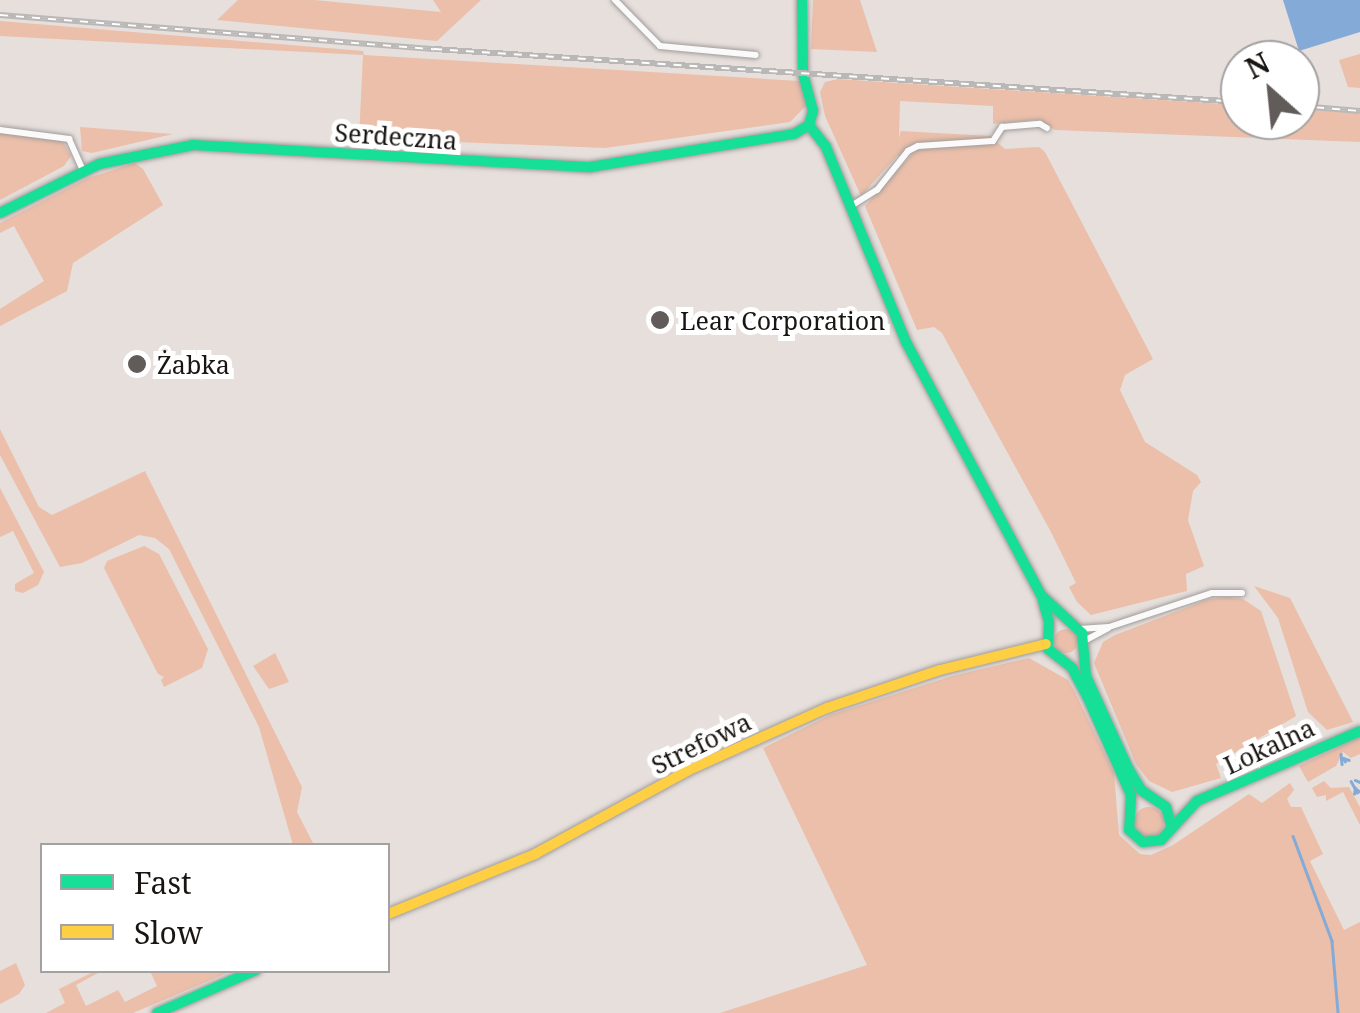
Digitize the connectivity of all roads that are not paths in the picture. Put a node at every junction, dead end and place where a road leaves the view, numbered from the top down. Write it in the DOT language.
graph roads {
  1 [pos="616,0"];
  2 [pos="802,0"];
  3 [pos="756,55"];
  4 [pos="809,124"];
  5 [pos="1048,128"];
  6 [pos="0,130"];
  7 [pos="83,171"];
  8 [pos="851,206"];
  9 [pos="0,214"];
  10 [pos="1242,593"];
  11 [pos="1041,595"];
  12 [pos="1110,627"];
  13 [pos="1049,631"];
  14 [pos="1078,636"];
  15 [pos="1046,644"];
  16 [pos="1064,660"];
  17 [pos="1360,731"];
  18 [pos="1150,799"];
  19 [pos="1197,802"];
  20 [pos="1164,805"];
  21 [pos="1133,806"];
  22 [pos="1171,824"];
  23 [pos="390,913"];
  24 [pos="249,973"];
  25 [pos="157,1013"];
  1 -- 3 [label="street"];
  2 -- 4 [label="street"];
  4 -- 7 [label="street, Serdeczna"];
  4 -- 8 [label="street"];
  5 -- 8 [label="street"];
  6 -- 7 [label="street"];
  7 -- 9 [label="street, Serdeczna"];
  8 -- 11 [label="street"];
  10 -- 12 [label="street"];
  11 -- 13 [label="street"];
  11 -- 14 [label="street"];
  12 -- 14 [label="street"];
  12 -- 14 [label="street"];
  13 -- 14 [label="street"];
  13 -- 15 [label="street"];
  14 -- 16 [label="street"];
  14 -- 18 [label="street"];
  15 -- 16 [label="street"];
  15 -- 23 [label="street, Strefowa"];
  16 -- 21 [label="street"];
  17 -- 19 [label="street, Lokalna"];
  18 -- 20 [label="street"];
  18 -- 21 [label="street"];
  19 -- 20 [label="street, Lokalna"];
  19 -- 22 [label="street, Lokalna"];
  20 -- 22 [label="street"];
  21 -- 22 [label="street"];
  24 -- 25 [label="street"];
}
